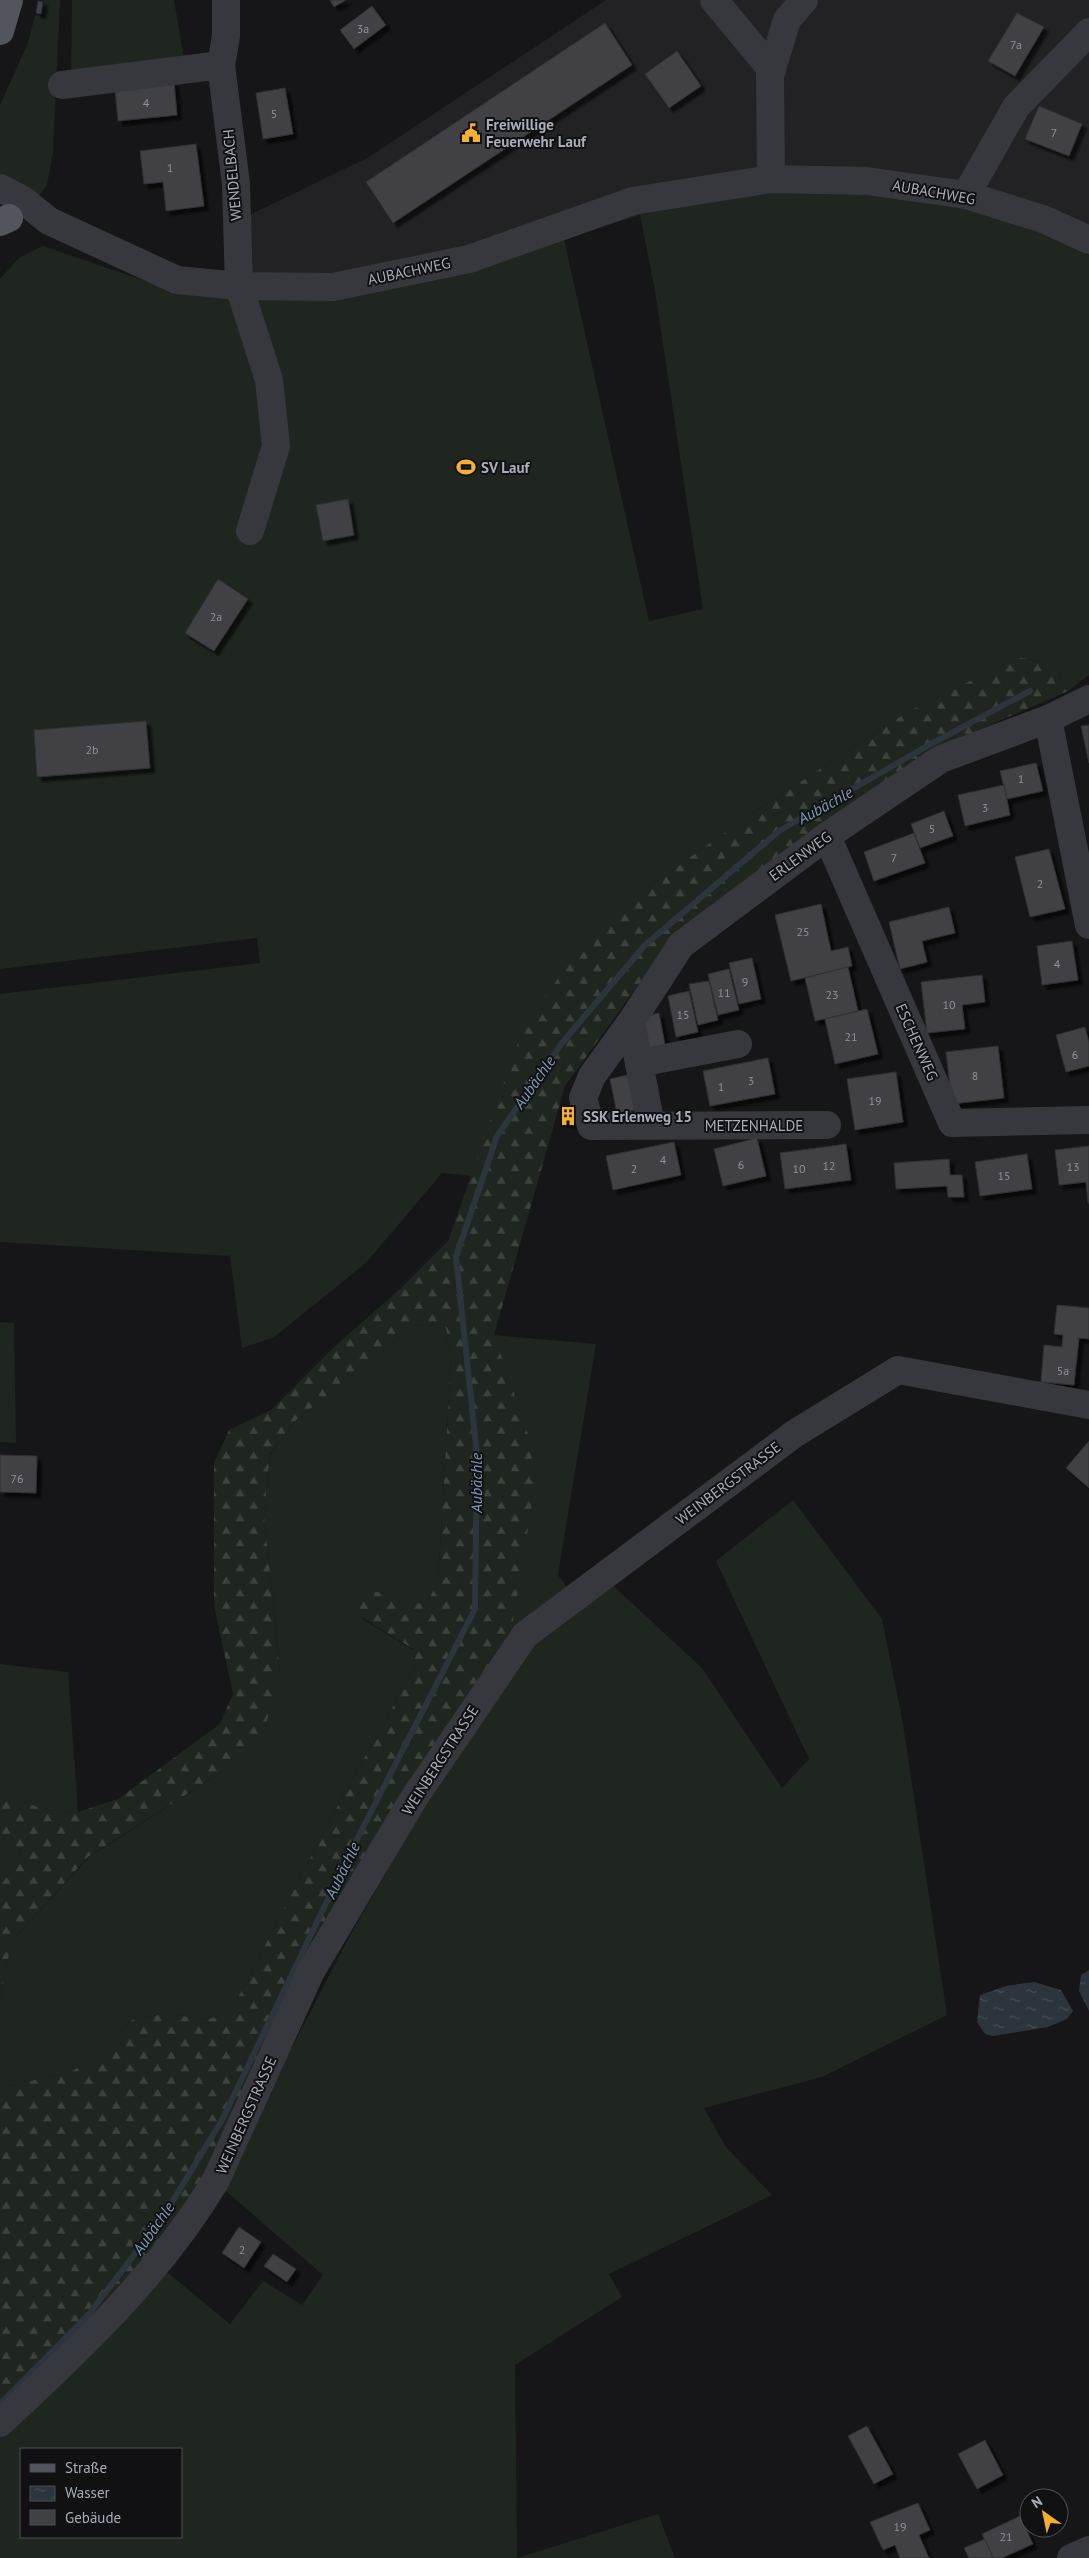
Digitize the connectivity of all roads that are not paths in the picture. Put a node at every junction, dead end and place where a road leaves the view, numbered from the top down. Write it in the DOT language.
graph roads {
  1 [pos="9,0"];
  2 [pos="226,0"];
  3 [pos="714,0"];
  4 [pos="804,0"];
  5 [pos="0,31"];
  6 [pos="1089,32"];
  7 [pos="221,65"];
  8 [pos="772,70"];
  9 [pos="62,85"];
  10 [pos="771,179"];
  11 [pos="0,188"];
  12 [pos="966,195"];
  13 [pos="3,218"];
  14 [pos="49,221"];
  15 [pos="1089,240"];
  16 [pos="238,286"];
  17 [pos="250,531"];
  18 [pos="1089,699"];
  19 [pos="1048,719"];
  20 [pos="827,836"];
  21 [pos="1089,925"];
  22 [pos="631,1022"];
  23 [pos="738,1044"];
  24 [pos="638,1063"];
  25 [pos="583,1098"];
  26 [pos="1089,1120"];
  27 [pos="651,1125"];
  28 [pos="827,1126"];
  29 [pos="1089,1405"];
  30 [pos="0,2423"];
  31 [pos="1089,2550"];
  32 [pos="1071,2558"];
  1 -- 5 [label="main road"];
  2 -- 7 [label="street, WENDELBACH"];
  3 -- 8 [label="street"];
  4 -- 8 [label="street"];
  6 -- 12 [label="street"];
  7 -- 9 [label="street"];
  7 -- 16 [label="street, WENDELBACH"];
  8 -- 10 [label="street"];
  10 -- 12 [label="street, AUBACHWEG"];
  10 -- 16 [label="street, AUBACHWEG"];
  11 -- 14 [label="street, AUBACHWEG"];
  12 -- 15 [label="street, AUBACHWEG"];
  13 -- 14 [label="street, AUBACHWEG"];
  14 -- 16 [label="street, AUBACHWEG"];
  16 -- 17 [label="street, WENDELBACH"];
  18 -- 19 [label="street, ERLENWEG"];
  19 -- 20 [label="street, ERLENWEG"];
  19 -- 21 [label="street"];
  20 -- 22 [label="street, ERLENWEG"];
  20 -- 26 [label="street, ESCHENWEG"];
  22 -- 24 [label="street"];
  22 -- 25 [label="street, ERLENWEG"];
  23 -- 24 [label="street"];
  24 -- 27 [label="street"];
  25 -- 27 [label="street, METZENHALDE"];
  27 -- 28 [label="street, METZENHALDE"];
  29 -- 30 [label="street, WEINBERGSTRASSE"];
  31 -- 32 [label="street"];
}
